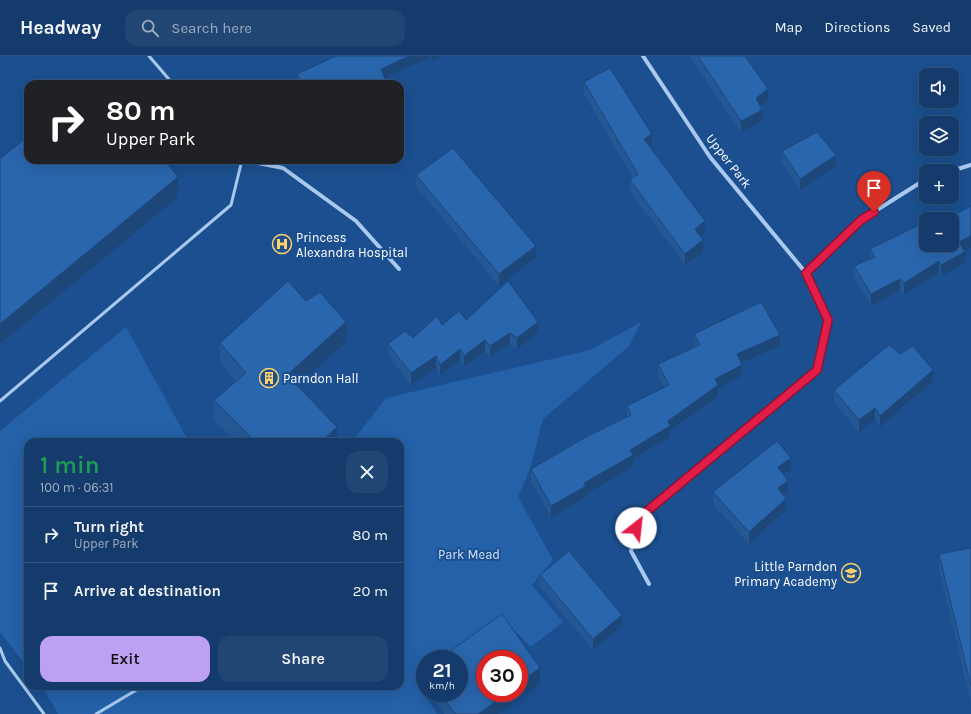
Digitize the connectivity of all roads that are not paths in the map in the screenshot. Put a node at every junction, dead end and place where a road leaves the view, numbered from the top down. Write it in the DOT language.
graph roads {
  1 [pos="149,56"];
  2 [pos="643,56"];
  3 [pos="170,80"];
  4 [pos="242,164"];
  5 [pos="263,164"];
  6 [pos="971,165"];
  7 [pos="959,169"];
  8 [pos="919,183"];
  9 [pos="399,269"];
  10 [pos="806,273"];
  11 [pos="0,401"];
  12 [pos="649,584"];
  13 [pos="0,648"];
  14 [pos="24,687"];
  15 [pos="26,690"];
  16 [pos="136,690"];
  17 [pos="44,714"];
  18 [pos="96,714"];
  1 -- 3 [label="lane"];
  2 -- 10 [label="street, Upper Park"];
  4 -- 11 [label="lane"];
  5 -- 9 [label="street"];
  6 -- 7 [label="street"];
  8 -- 10 [label="street"];
  10 -- 12 [label="street, Upper Park"];
  13 -- 14 [label="lane"];
  15 -- 17 [label="lane"];
  16 -- 18 [label="lane"];
}
